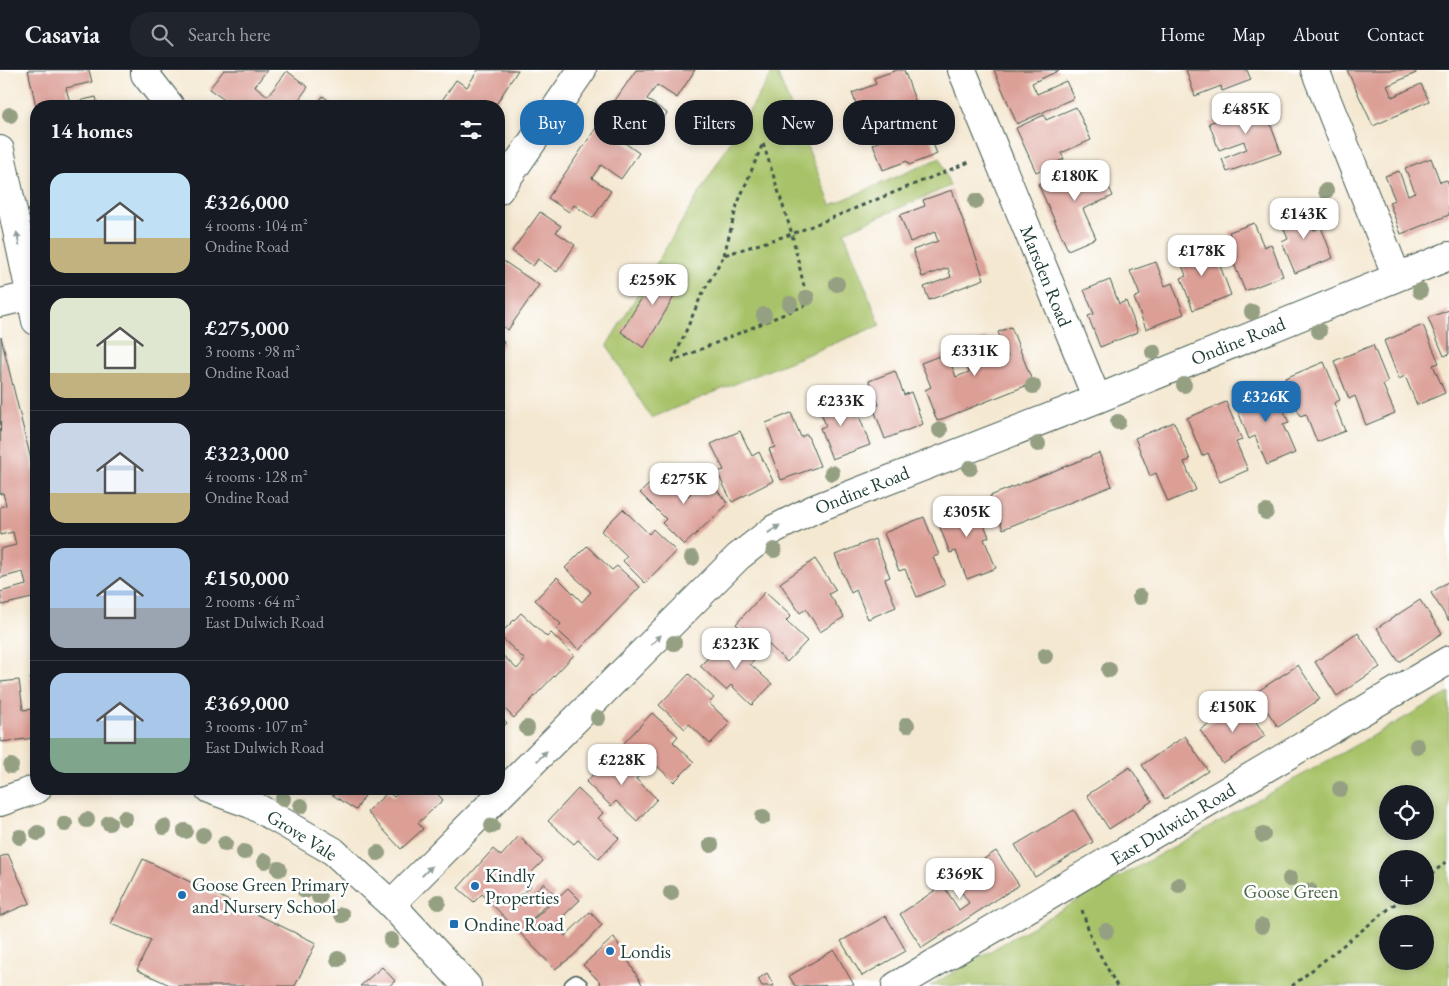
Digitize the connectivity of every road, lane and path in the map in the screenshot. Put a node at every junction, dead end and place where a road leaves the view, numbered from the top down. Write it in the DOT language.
graph roads {
  1 [pos="145,70"];
  2 [pos="582,70"];
  3 [pos="962,70"];
  4 [pos="1315,70"];
  5 [pos="166,100"];
  6 [pos="0,150"];
  7 [pos="996,152"];
  8 [pos="505,181"];
  9 [pos="792,234"];
  10 [pos="724,255"];
  11 [pos="1449,256"];
  12 [pos="1397,277"];
  13 [pos="30,295"];
  14 [pos="0,303"];
  15 [pos="30,308"];
  16 [pos="1097,399"];
  17 [pos="1449,660"];
  18 [pos="30,791"];
  19 [pos="505,791"];
  20 [pos="226,795"];
  21 [pos="501,795"];
  22 [pos="0,802"];
  23 [pos="1449,860"];
  24 [pos="1434,872"];
  25 [pos="1072,883"];
  26 [pos="392,904"];
  27 [pos="1394,905"];
  28 [pos="467,986"];
  29 [pos="572,986"];
  30 [pos="580,986"];
  31 [pos="896,986"];
  32 [pos="1117,986"];
  33 [pos="1292,986"];
  1 -- 5 [label="street"];
  2 -- 8 [label="street"];
  3 -- 7 [label="street, Marsden Road"];
  4 -- 12 [label="street"];
  13 -- 6 [label="street, one-way"];
  7 -- 9 [label="path"];
  7 -- 16 [label="street, Marsden Road"];
  9 -- 10 [label="path"];
  9 -- 10 [label="path"];
  9 -- 10 [label="path"];
  11 -- 12 [label="street, Ondine Road"];
  12 -- 16 [label="street, Ondine Road"];
  14 -- 15 [label="street"];
  19 -- 16 [label="street, Ondine Road, one-way"];
  17 -- 25 [label="street, East Dulwich Road"];
  18 -- 22 [label="street"];
  20 -- 26 [label="street, Grove Vale"];
  26 -- 21 [label="street, Ondine Road, one-way"];
  23 -- 24 [label="path"];
  25 -- 31 [label="street, East Dulwich Road"];
  25 -- 32 [label="path"];
  26 -- 28 [label="street, Grove Vale"];
  27 -- 33 [label="path"];
  29 -- 30 [label="lane"];
}
